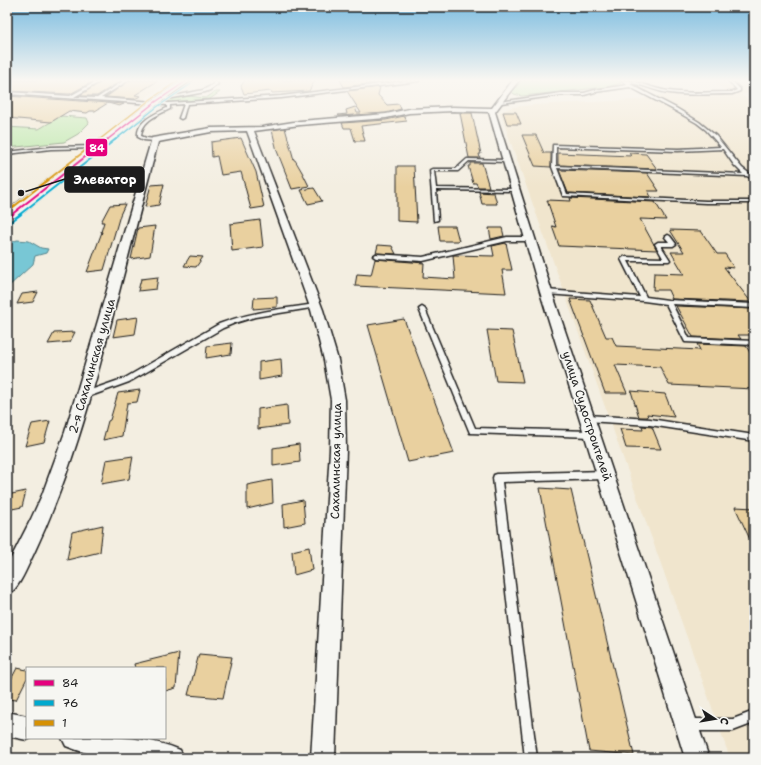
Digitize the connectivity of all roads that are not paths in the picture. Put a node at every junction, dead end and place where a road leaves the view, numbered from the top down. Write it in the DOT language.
graph roads {
  1 [pos="141,116"];
  2 [pos="154,116"];
  3 [pos="387,116"];
  4 [pos="493,116"];
  5 [pos="685,116"];
  6 [pos="250,130"];
  7 [pos="155,140"];
  8 [pos="97,147"];
  9 [pos="723,148"];
  10 [pos="7,153"];
  11 [pos="507,161"];
  12 [pos="554,167"];
  13 [pos="746,175"];
  14 [pos="754,179"];
  15 [pos="433,189"];
  16 [pos="515,190"];
  17 [pos="754,202"];
  18 [pos="7,218"];
  19 [pos="436,220"];
  20 [pos="668,237"];
  21 [pos="530,240"];
  22 [pos="376,256"];
  23 [pos="546,292"];
  24 [pos="644,299"];
  25 [pos="668,302"];
  26 [pos="315,306"];
  27 [pos="754,306"];
  28 [pos="422,309"];
  29 [pos="754,343"];
  30 [pos="84,395"];
  31 [pos="587,418"];
  32 [pos="592,434"];
  33 [pos="754,438"];
  34 [pos="605,475"];
  35 [pos="7,585"];
  36 [pos="754,717"];
  37 [pos="7,724"];
  38 [pos="686,725"];
  39 [pos="26,728"];
  40 [pos="79,739"];
  41 [pos="172,758"];
  42 [pos="323,758"];
  43 [pos="531,758"];
  44 [pos="697,758"];
  1 -- 8 [label="main road"];
  2 -- 7 [label="lane"];
  3 -- 6 [label="street"];
  4 -- 11 [label="street, улица Судостроителей"];
  5 -- 9 [label="lane"];
  6 -- 7 [label="street"];
  6 -- 26 [label="street, Сахалинская улица"];
  7 -- 30 [label="street, 2-я Сахалинская улица"];
  8 -- 10 [label="lane"];
  8 -- 18 [label="main road"];
  9 -- 12 [label="lane"];
  9 -- 13 [label="lane"];
  11 -- 15 [label="lane"];
  11 -- 16 [label="street, улица Судостроителей"];
  12 -- 13 [label="lane"];
  12 -- 17 [label="lane"];
  13 -- 14 [label="lane"];
  15 -- 16 [label="lane"];
  15 -- 19 [label="lane"];
  16 -- 21 [label="street, улица Судостроителей"];
  20 -- 24 [label="lane"];
  21 -- 22 [label="lane"];
  21 -- 23 [label="street, улица Судостроителей"];
  23 -- 24 [label="lane"];
  23 -- 31 [label="street, улица Судостроителей"];
  24 -- 25 [label="lane"];
  25 -- 27 [label="lane"];
  25 -- 29 [label="lane"];
  26 -- 30 [label="lane"];
  26 -- 42 [label="street, Сахалинская улица"];
  28 -- 32 [label="lane"];
  30 -- 35 [label="street, 2-я Сахалинская улица"];
  31 -- 32 [label="street, улица Судостроителей"];
  31 -- 33 [label="lane"];
  32 -- 34 [label="street, улица Судостроителей"];
  34 -- 38 [label="street, улица Судостроителей"];
  34 -- 43 [label="lane"];
  36 -- 38 [label="lane"];
  37 -- 39 [label="street"];
  38 -- 44 [label="street, улица Судостроителей"];
  40 -- 41 [label="street"];
}
